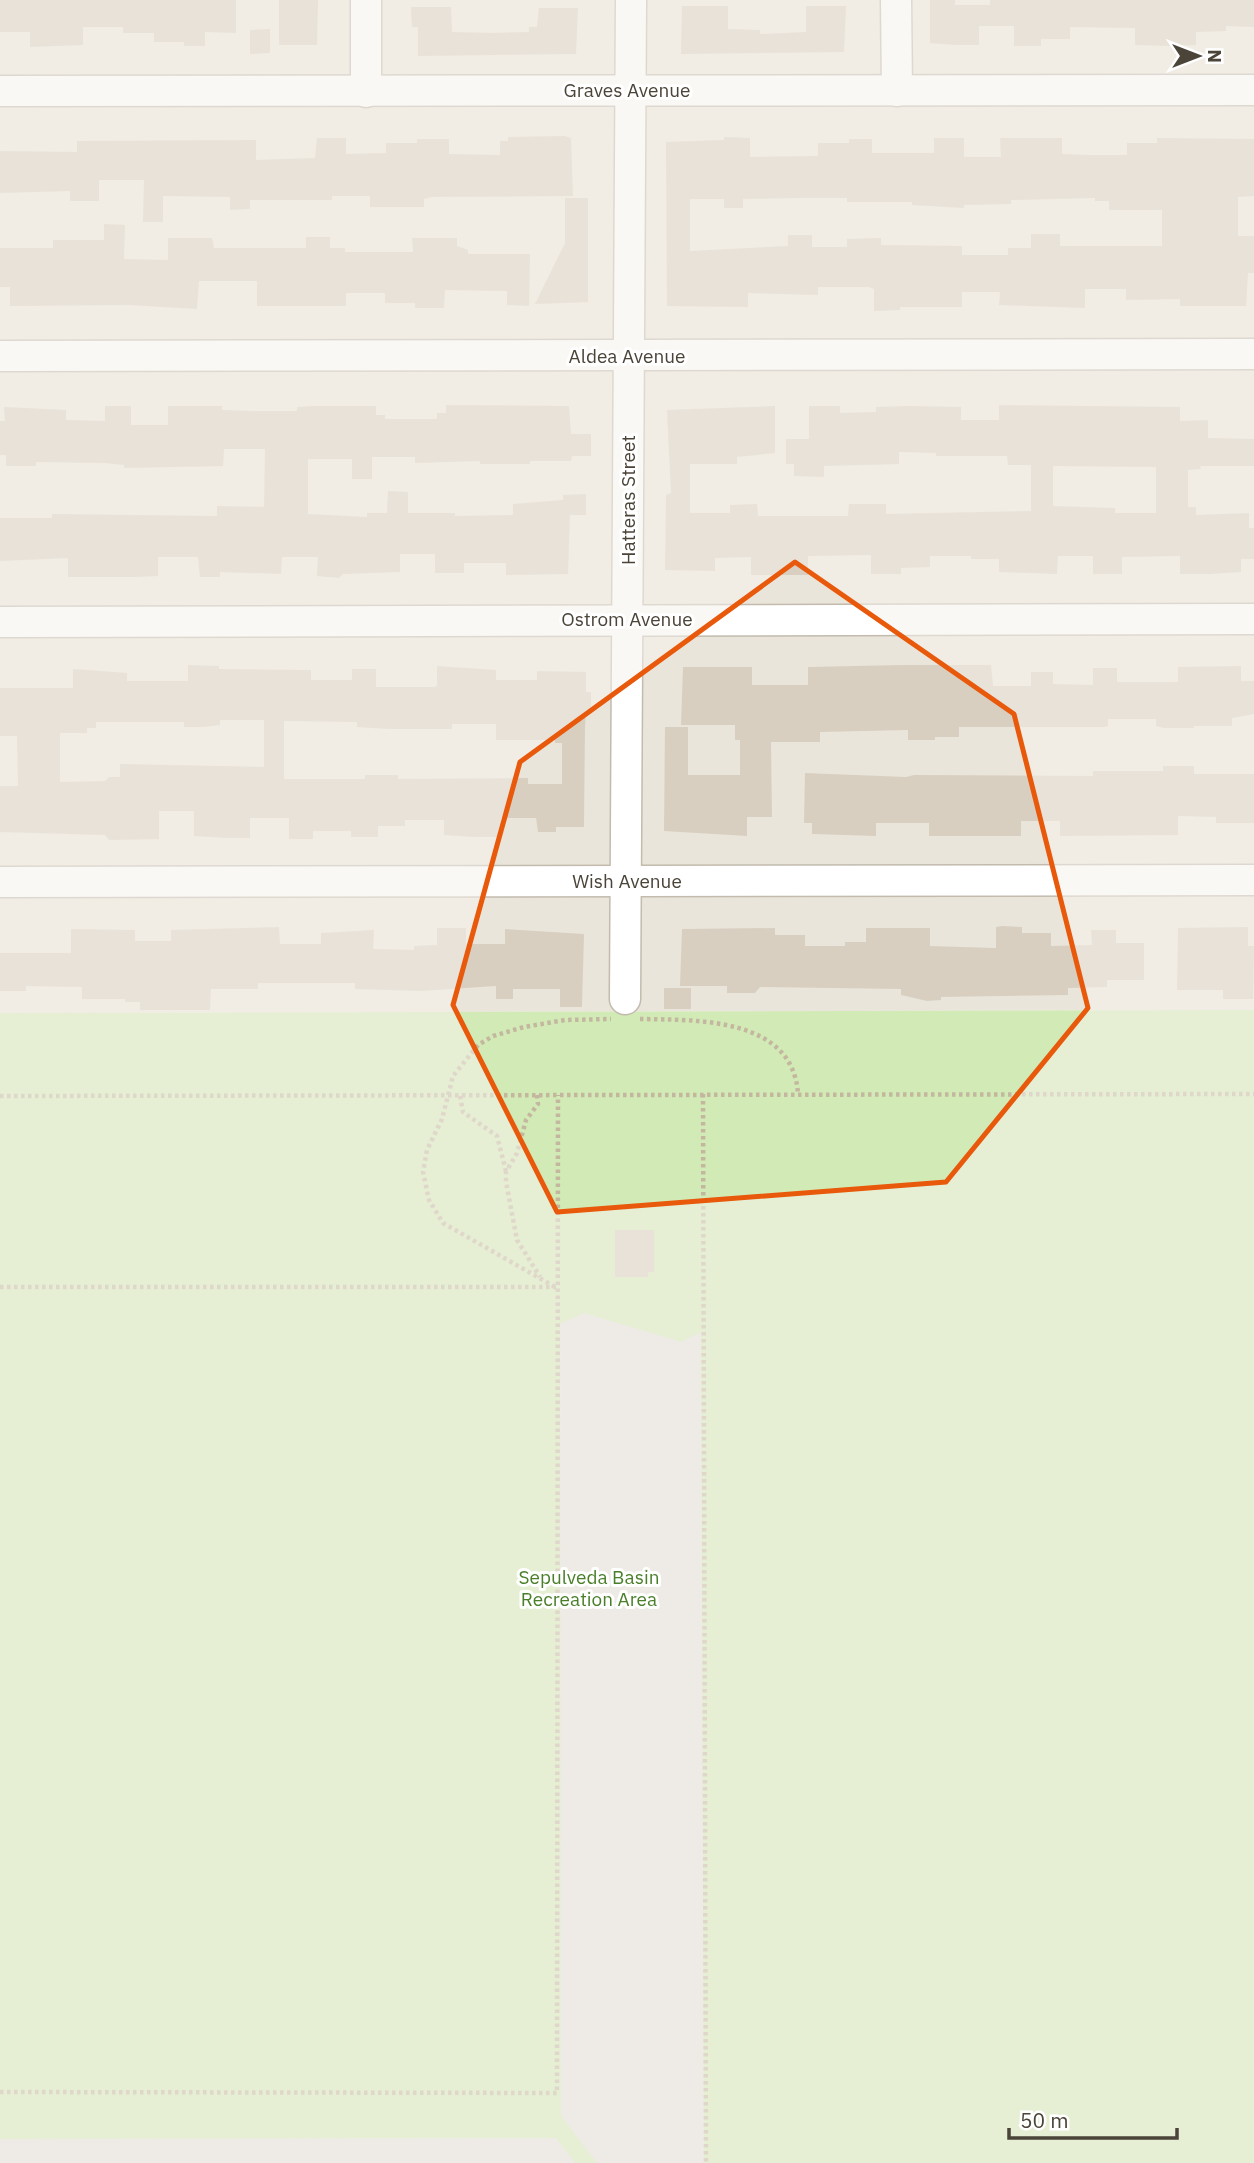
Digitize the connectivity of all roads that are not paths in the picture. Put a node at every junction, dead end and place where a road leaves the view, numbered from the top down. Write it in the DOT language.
graph roads {
  1 [pos="366,0"];
  2 [pos="631,0"];
  3 [pos="896,0"];
  4 [pos="631,89"];
  5 [pos="1254,90"];
  6 [pos="0,91"];
  7 [pos="897,91"];
  8 [pos="366,92"];
  9 [pos="1254,354"];
  10 [pos="0,356"];
  11 [pos="628,356"];
  12 [pos="626,619"];
  13 [pos="1254,619"];
  14 [pos="0,622"];
  15 [pos="1254,880"];
  16 [pos="0,882"];
  17 [pos="626,882"];
  18 [pos="625,1009"];
  1 -- 8 [label="street"];
  2 -- 4 [label="street, Hatteras Street"];
  3 -- 7 [label="street"];
  4 -- 7 [label="street, Graves Avenue"];
  4 -- 8 [label="street, Graves Avenue"];
  4 -- 11 [label="street, Hatteras Street"];
  5 -- 7 [label="street, Graves Avenue"];
  6 -- 8 [label="street, Graves Avenue"];
  9 -- 11 [label="street, Aldea Avenue"];
  10 -- 11 [label="street, Aldea Avenue"];
  11 -- 12 [label="street, Hatteras Street"];
  12 -- 13 [label="street, Ostrom Avenue"];
  12 -- 14 [label="street, Ostrom Avenue"];
  12 -- 17 [label="street, Hatteras Street"];
  15 -- 17 [label="street, Wish Avenue"];
  16 -- 17 [label="street, Wish Avenue"];
  17 -- 18 [label="street, Hatteras Street"];
}
